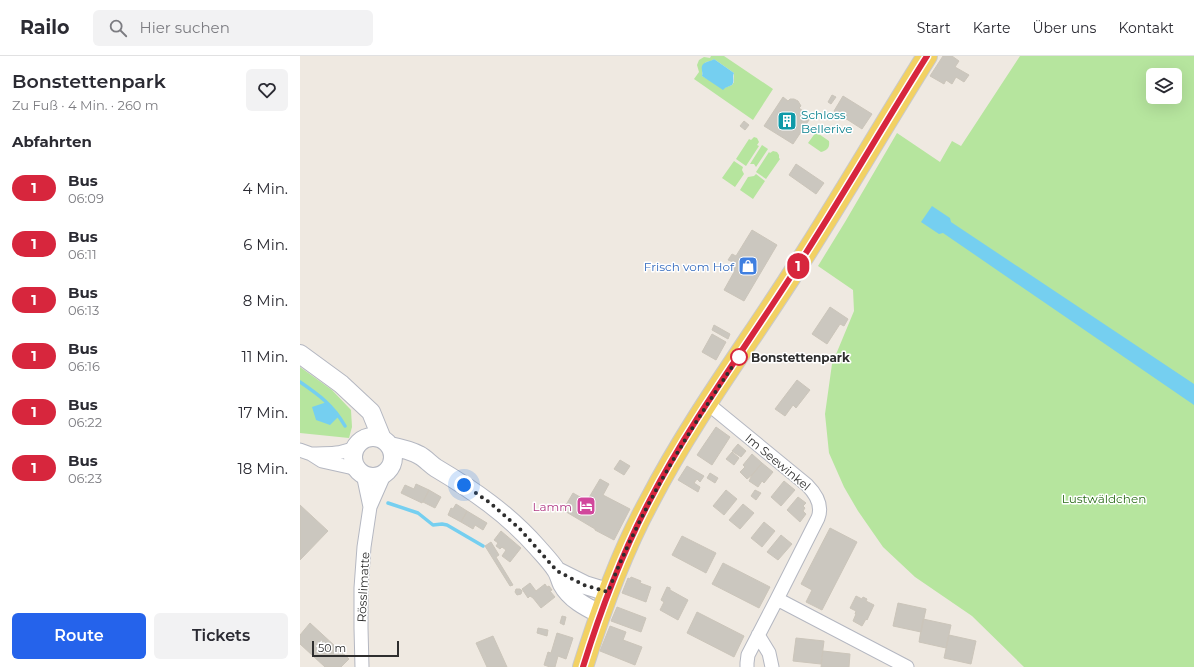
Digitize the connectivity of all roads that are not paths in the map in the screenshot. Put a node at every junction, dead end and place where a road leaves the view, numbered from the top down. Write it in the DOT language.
graph roads {
  1 [pos="927,56"];
  2 [pos="300,354"];
  3 [pos="359,400"];
  4 [pos="707,403"];
  5 [pos="386,442"];
  6 [pos="359,444"];
  7 [pos="305,452"];
  8 [pos="431,465"];
  9 [pos="388,469"];
  10 [pos="361,471"];
  11 [pos="370,507"];
  12 [pos="557,571"];
  13 [pos="608,592"];
  14 [pos="777,599"];
  15 [pos="600,614"];
  16 [pos="758,635"];
  17 [pos="362,667"];
  18 [pos="583,667"];
  19 [pos="747,667"];
  20 [pos="772,667"];
  21 [pos="907,667"];
  1 -- 4 [label="main road"];
  2 -- 3 [label="main road"];
  3 -- 5 [label="main road"];
  3 -- 6 [label="main road"];
  4 -- 13 [label="main road"];
  4 -- 14 [label="street, Im Seewinkel"];
  5 -- 6 [label="main road"];
  5 -- 8 [label="main road"];
  5 -- 9 [label="main road"];
  6 -- 7 [label="street"];
  6 -- 10 [label="main road"];
  7 -- 10 [label="street"];
  8 -- 9 [label="main road"];
  8 -- 12 [label="main road"];
  9 -- 10 [label="main road"];
  9 -- 11 [label="street, Rösslimatte"];
  10 -- 11 [label="street, Rösslimatte"];
  11 -- 17 [label="street, Rösslimatte"];
  12 -- 13 [label="main road"];
  12 -- 15 [label="main road"];
  13 -- 15 [label="main road"];
  14 -- 16 [label="street, Im Seewinkel"];
  14 -- 21 [label="street"];
  15 -- 18 [label="main road"];
  16 -- 19 [label="street, Im Seewinkel"];
  16 -- 20 [label="street"];
}
